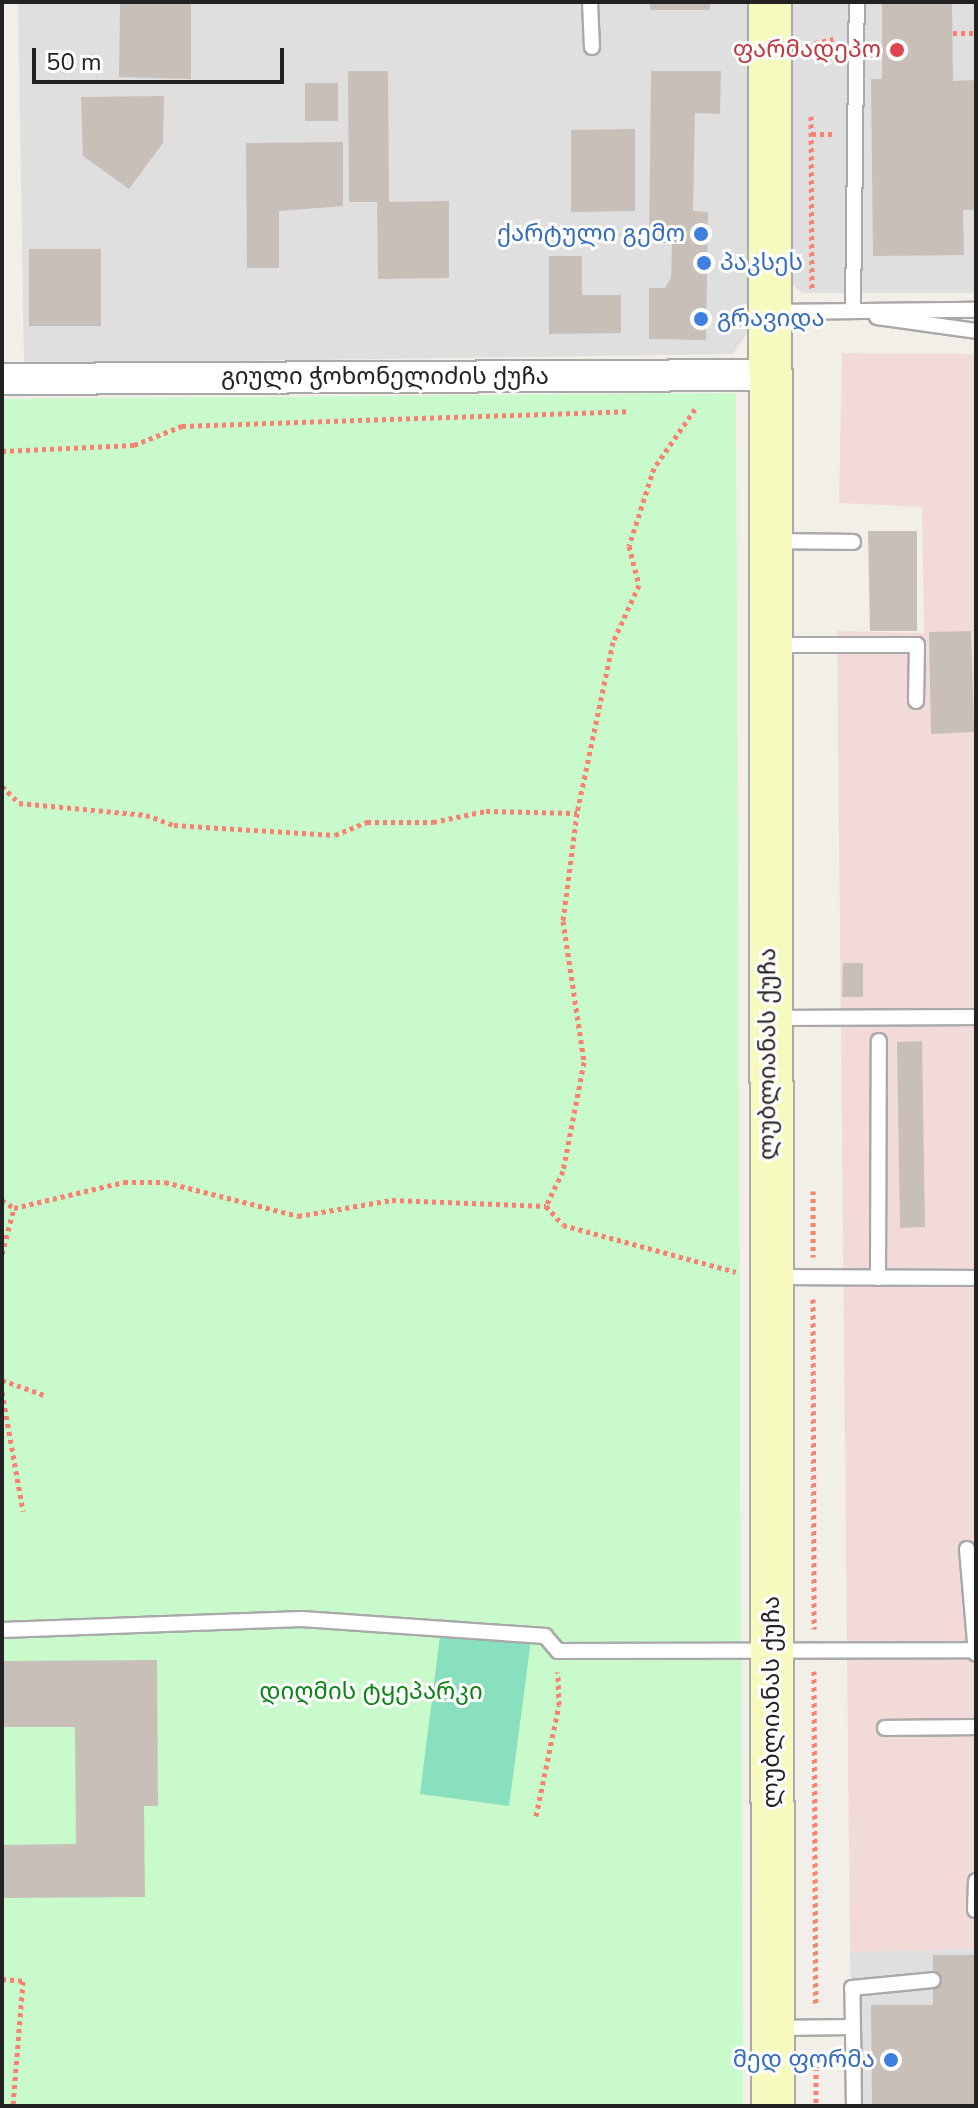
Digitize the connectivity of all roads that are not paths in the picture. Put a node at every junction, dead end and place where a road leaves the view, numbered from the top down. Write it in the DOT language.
graph roads {
  1 [pos="590,2"];
  2 [pos="770,2"];
  3 [pos="857,2"];
  4 [pos="592,47"];
  5 [pos="976,310"];
  6 [pos="853,311"];
  7 [pos="769,312"];
  8 [pos="976,331"];
  9 [pos="768,375"];
  10 [pos="2,379"];
  11 [pos="768,541"];
  12 [pos="853,542"];
  13 [pos="768,645"];
  14 [pos="916,701"];
  15 [pos="976,1017"];
  16 [pos="768,1018"];
  17 [pos="879,1041"];
  18 [pos="768,1277"];
  19 [pos="878,1278"];
  20 [pos="976,1278"];
  21 [pos="967,1549"];
  22 [pos="2,1630"];
  23 [pos="771,1651"];
  24 [pos="976,1651"];
  25 [pos="976,1727"];
  26 [pos="885,1728"];
  27 [pos="976,1881"];
  28 [pos="975,1910"];
  29 [pos="933,1980"];
  30 [pos="853,2027"];
  31 [pos="772,2028"];
  32 [pos="773,2106"];
  33 [pos="854,2106"];
  1 -- 4 [label="lane"];
  2 -- 7 [label="street, ლუბლიანას ქუჩა"];
  3 -- 6 [label="lane"];
  5 -- 6 [label="lane"];
  6 -- 7 [label="lane"];
  6 -- 8 [label="lane"];
  7 -- 9 [label="street, ლუბლიანას ქუჩა"];
  9 -- 10 [label="street, გიული ჭოხონელიძის ქუჩა"];
  9 -- 11 [label="street, ლუბლიანას ქუჩა"];
  11 -- 12 [label="lane"];
  11 -- 13 [label="street, ლუბლიანას ქუჩა"];
  13 -- 14 [label="lane"];
  13 -- 16 [label="street, ლუბლიანას ქუჩა"];
  15 -- 16 [label="lane"];
  16 -- 18 [label="street, ლუბლიანას ქუჩა"];
  17 -- 19 [label="lane"];
  18 -- 19 [label="lane"];
  18 -- 23 [label="street, ლუბლიანას ქუჩა"];
  19 -- 20 [label="lane"];
  21 -- 24 [label="lane"];
  22 -- 23 [label="lane"];
  23 -- 24 [label="lane"];
  23 -- 31 [label="street, ლუბლიანას ქუჩა"];
  25 -- 26 [label="lane"];
  27 -- 28 [label="lane"];
  29 -- 30 [label="lane"];
  30 -- 31 [label="lane"];
  30 -- 33 [label="lane"];
  31 -- 32 [label="street, ლუბლიანას ქუჩა"];
}
